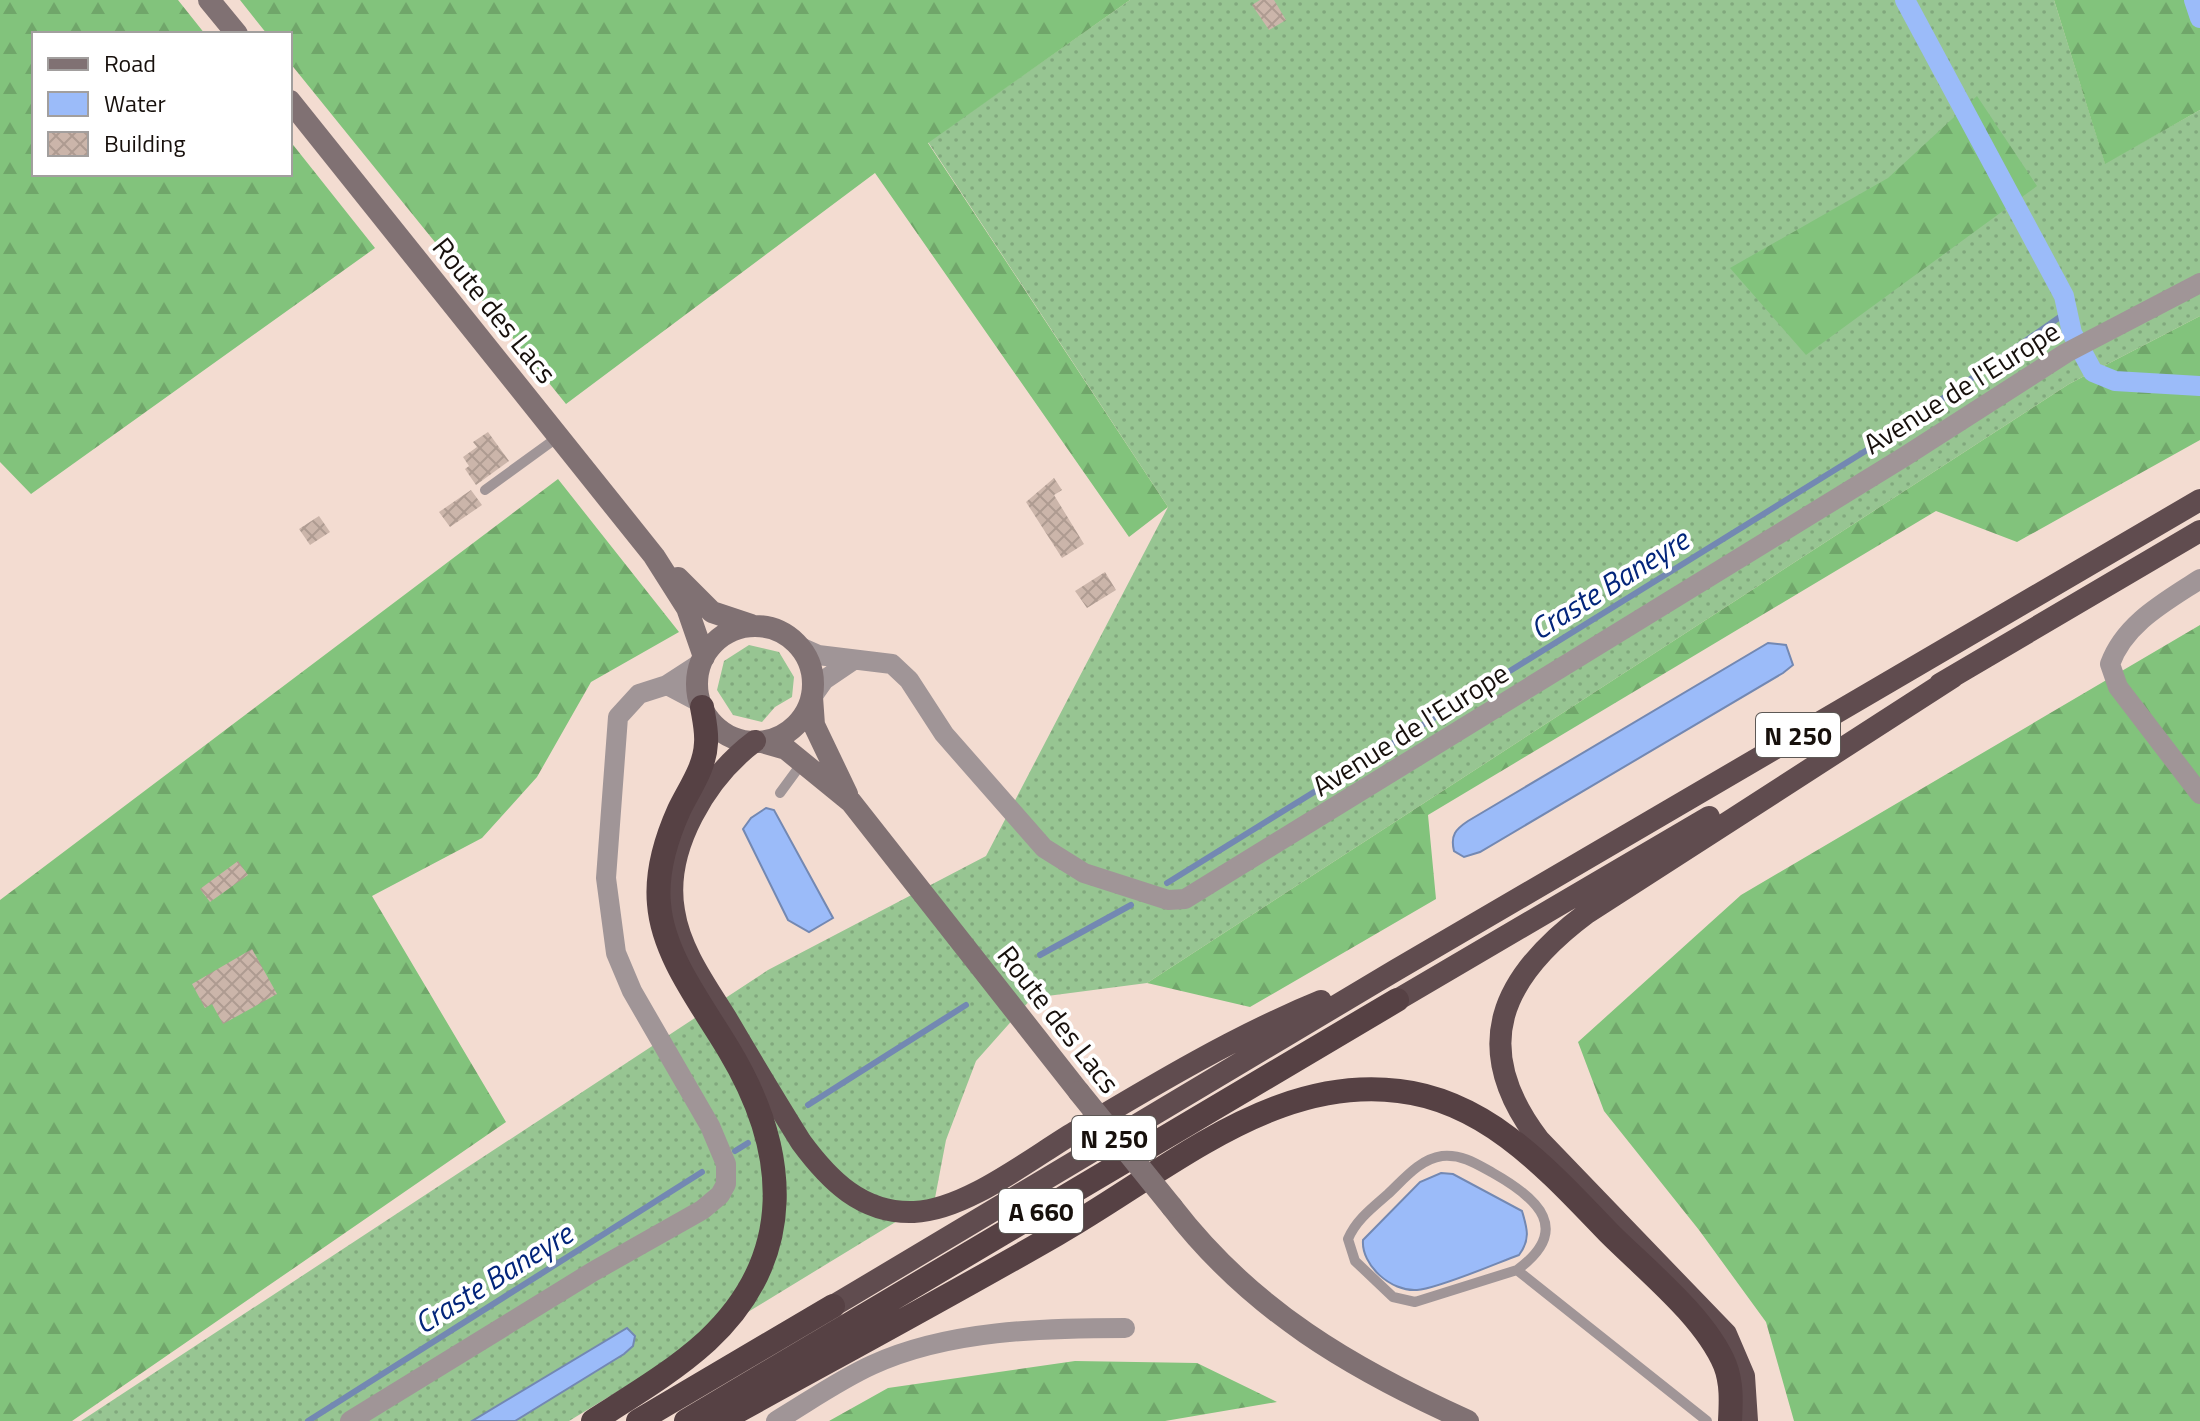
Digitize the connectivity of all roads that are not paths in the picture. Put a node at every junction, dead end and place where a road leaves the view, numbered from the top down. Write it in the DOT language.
graph roads {
  1 [pos="209,0"];
  2 [pos="235,32"];
  3 [pos="292,104"];
  4 [pos="2200,283"];
  5 [pos="558,436"];
  6 [pos="485,490"];
  7 [pos="2200,500"];
  8 [pos="2200,531"];
  9 [pos="654,556"];
  10 [pos="2200,579"];
  11 [pos="755,626"];
  12 [pos="800,647"];
  13 [pos="703,660"];
  14 [pos="852,661"];
  15 [pos="1953,677"];
  16 [pos="667,685"];
  17 [pos="812,697"];
  18 [pos="701,705"];
  19 [pos="758,742"];
  20 [pos="803,761"];
  21 [pos="780,793"];
  22 [pos="2200,794"];
  23 [pos="851,802"];
  24 [pos="1396,970"];
  25 [pos="1397,1000"];
  26 [pos="1517,1270"];
  27 [pos="833,1306"];
  28 [pos="1125,1328"];
  29 [pos="350,1421"];
  30 [pos="593,1421"];
  31 [pos="638,1421"];
  32 [pos="686,1421"];
  33 [pos="720,1421"];
  34 [pos="776,1421"];
  35 [pos="1468,1421"];
  36 [pos="1707,1421"];
  37 [pos="1730,1421"];
  38 [pos="1747,1421"];
  1 -- 2 [label="main road"];
  3 -- 5 [label="main road, Route des Lacs"];
  4 -- 14 [label="street, Avenue de l'Europe"];
  5 -- 6 [label="lane"];
  5 -- 9 [label="main road, Route des Lacs"];
  7 -- 24 [label="highway, N 250"];
  8 -- 15 [label="highway, N 250"];
  9 -- 11 [label="main road, Route des Lacs"];
  9 -- 13 [label="main road, Route des Lacs"];
  10 -- 22 [label="street"];
  11 -- 12 [label="main road"];
  11 -- 13 [label="main road"];
  12 -- 14 [label="street, Avenue de l'Europe"];
  12 -- 17 [label="main road"];
  13 -- 16 [label="street"];
  13 -- 18 [label="main road"];
  14 -- 17 [label="street"];
  15 -- 25 [label="highway, N 250"];
  15 -- 38 [label="highway"];
  16 -- 18 [label="street"];
  16 -- 29 [label="street"];
  17 -- 19 [label="main road"];
  17 -- 23 [label="main road, Route des Lacs"];
  18 -- 19 [label="main road"];
  18 -- 30 [label="highway"];
  19 -- 20 [label="main road, Route des Lacs"];
  19 -- 24 [label="highway"];
  20 -- 21 [label="lane"];
  20 -- 23 [label="main road, Route des Lacs"];
  23 -- 35 [label="main road, Route des Lacs, bridge"];
  24 -- 27 [label="highway, N 250"];
  25 -- 32 [label="highway, A 660"];
  26 -- 26 [label="lane"];
  26 -- 36 [label="lane"];
  27 -- 31 [label="highway"];
  28 -- 34 [label="street"];
  33 -- 37 [label="highway"];
}
